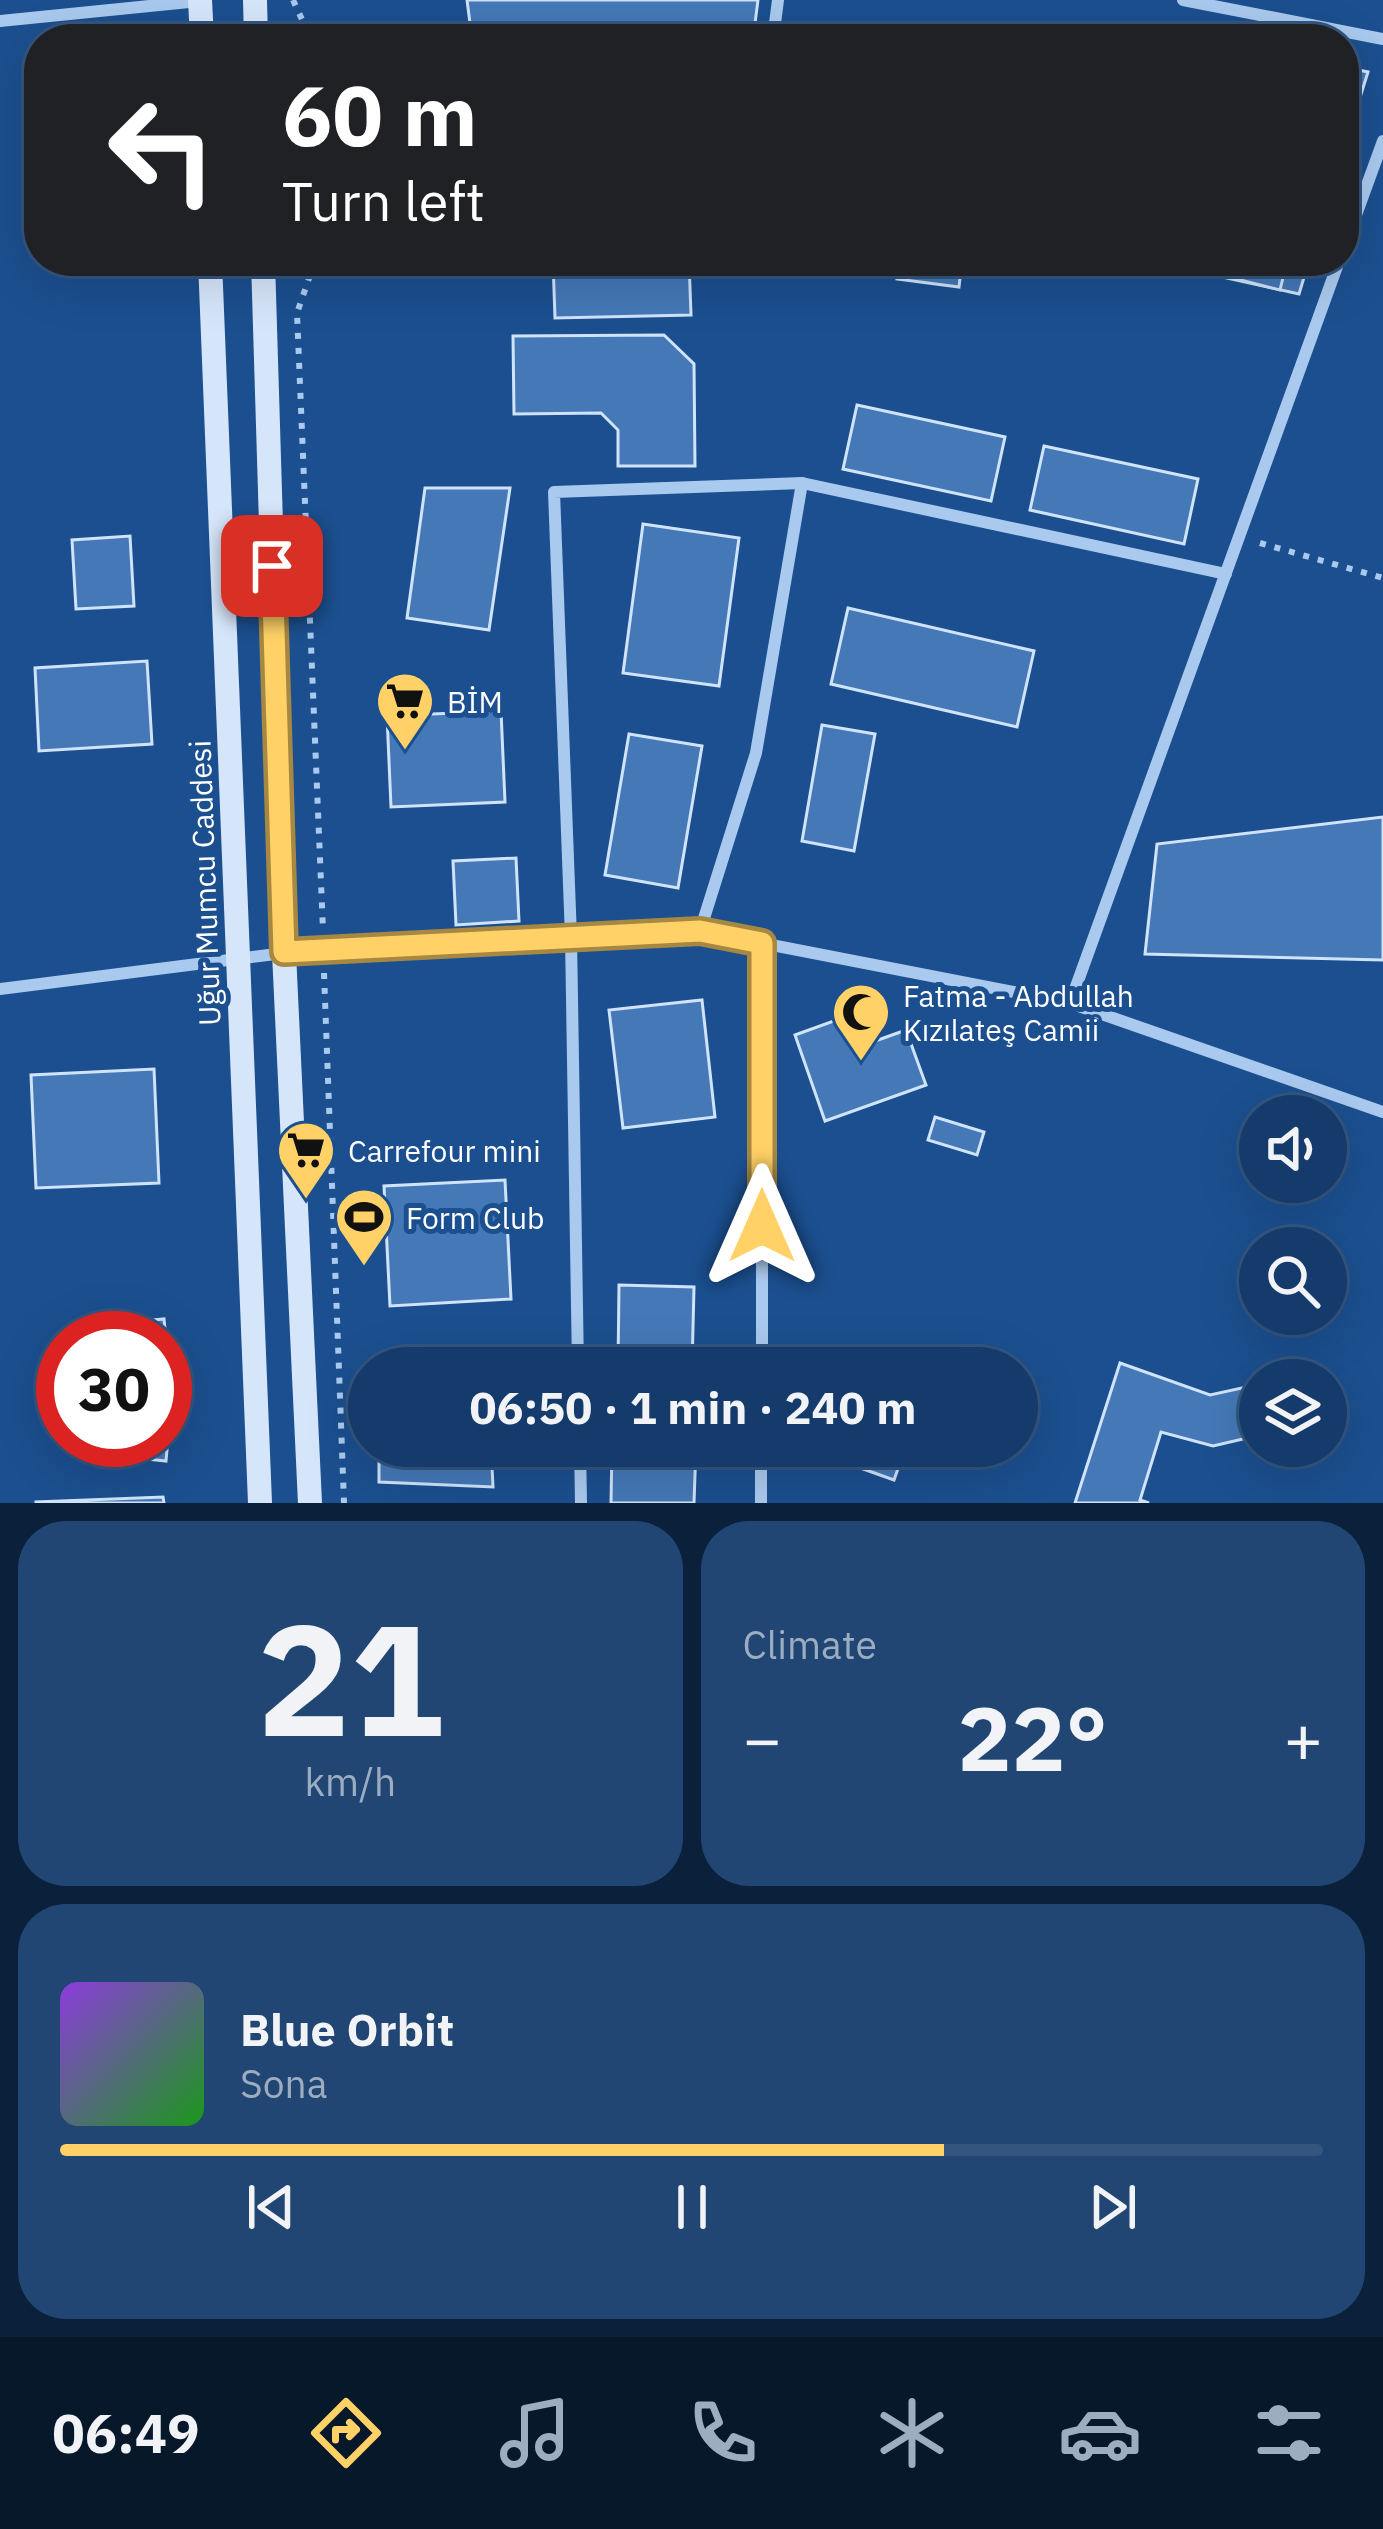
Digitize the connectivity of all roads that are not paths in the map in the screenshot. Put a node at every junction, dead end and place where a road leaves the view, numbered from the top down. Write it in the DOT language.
graph roads {
  1 [pos="200,0"];
  2 [pos="1183,0"];
  3 [pos="0,21"];
  4 [pos="1306,24"];
  5 [pos="1383,141"];
  6 [pos="1359,207"];
  7 [pos="212,276"];
  8 [pos="263,276"];
  9 [pos="1335,276"];
  10 [pos="802,483"];
  11 [pos="1226,574"];
  12 [pos="700,931"];
  13 [pos="571,937"];
  14 [pos="762,943"];
  15 [pos="284,952"];
  16 [pos="237,958"];
  17 [pos="0,989"];
  18 [pos="1070,1003"];
  19 [pos="1383,1112"];
  20 [pos="578,1347"];
  21 [pos="761,1347"];
  22 [pos="580,1467"];
  23 [pos="761,1467"];
  24 [pos="260,1503"];
  25 [pos="310,1503"];
  26 [pos="581,1503"];
  27 [pos="761,1503"];
  1 -- 3 [label="street"];
  2 -- 4 [label="street"];
  5 -- 6 [label="street"];
  7 -- 16 [label="main road, Uğur Mumcu Caddesi"];
  8 -- 15 [label="main road"];
  9 -- 11 [label="street"];
  10 -- 11 [label="street"];
  10 -- 12 [label="street"];
  10 -- 13 [label="street"];
  11 -- 18 [label="street"];
  12 -- 13 [label="street"];
  12 -- 14 [label="street"];
  13 -- 15 [label="street"];
  13 -- 20 [label="street"];
  14 -- 18 [label="street"];
  14 -- 21 [label="street"];
  15 -- 16 [label="street"];
  15 -- 25 [label="main road"];
  16 -- 17 [label="street"];
  16 -- 24 [label="main road, Uğur Mumcu Caddesi"];
  18 -- 19 [label="street"];
  22 -- 26 [label="street"];
  23 -- 27 [label="street"];
}
